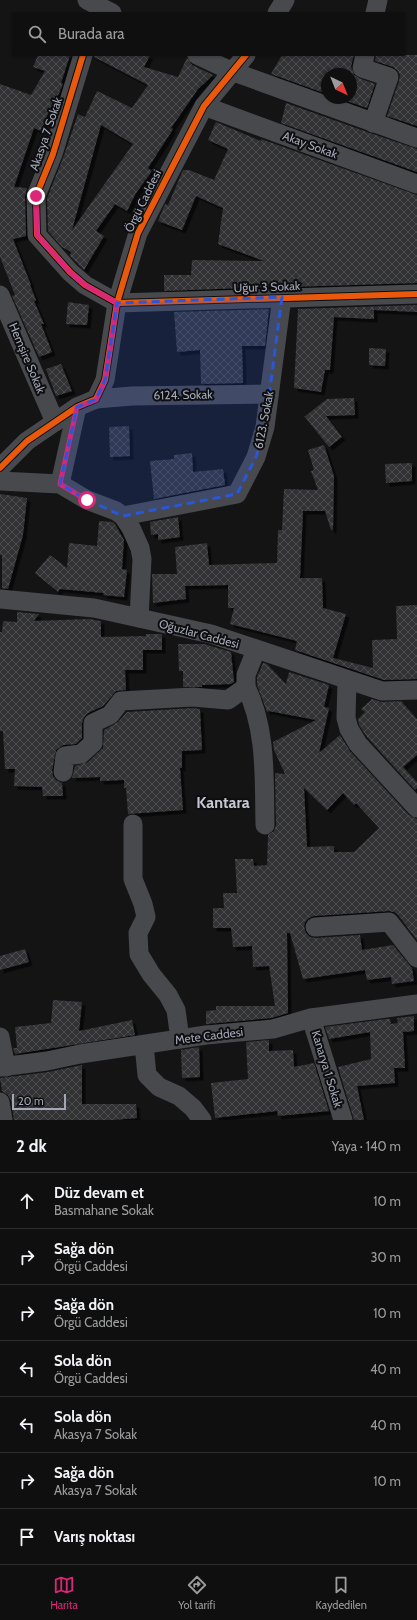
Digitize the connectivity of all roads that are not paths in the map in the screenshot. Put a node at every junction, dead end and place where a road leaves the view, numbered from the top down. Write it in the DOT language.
graph roads {
  1 [pos="286,0"];
  2 [pos="378,0"];
  3 [pos="278,12"];
  4 [pos="375,12"];
  5 [pos="83,56"];
  6 [pos="199,56"];
  7 [pos="245,56"];
  8 [pos="365,56"];
  9 [pos="231,71"];
  10 [pos="204,106"];
  11 [pos="373,123"];
  12 [pos="417,138"];
  13 [pos="417,184"];
  14 [pos="0,294"];
  15 [pos="417,294"];
  16 [pos="282,297"];
  17 [pos="117,303"];
  18 [pos="269,394"];
  19 [pos="96,400"];
  20 [pos="77,407"];
  21 [pos="55,422"];
  22 [pos="0,468"];
  23 [pos="0,481"];
  24 [pos="60,484"];
  25 [pos="123,516"];
  26 [pos="0,598"];
  27 [pos="139,618"];
  28 [pos="256,650"];
  29 [pos="347,680"];
  30 [pos="246,687"];
  31 [pos="417,690"];
  32 [pos="63,772"];
  33 [pos="417,808"];
  34 [pos="133,824"];
  35 [pos="265,826"];
  36 [pos="315,927"];
  37 [pos="417,958"];
  38 [pos="417,1004"];
  39 [pos="311,1018"];
  40 [pos="0,1037"];
  41 [pos="180,1039"];
  42 [pos="144,1045"];
  43 [pos="3,1067"];
  44 [pos="0,1102"];
  45 [pos="3,1120"];
  46 [pos="202,1120"];
  47 [pos="343,1120"];
  1 -- 3 [label="street"];
  2 -- 4 [label="street"];
  5 -- 17 [label="street, Akasya 7 Sokak"];
  6 -- 9 [label="street"];
  7 -- 9 [label="street, Örgü Caddesi"];
  8 -- 11 [label="street"];
  9 -- 10 [label="street, Örgü Caddesi"];
  9 -- 11 [label="street"];
  10 -- 13 [label="street, Akay Sokak"];
  10 -- 17 [label="street, Örgü Caddesi"];
  11 -- 12 [label="street"];
  14 -- 21 [label="street, Hemşire Sokak"];
  15 -- 16 [label="street, Uğur 3 Sokak"];
  16 -- 17 [label="street, Uğur 3 Sokak"];
  16 -- 18 [label="street, 6123. Sokak"];
  17 -- 19 [label="street, Örgü Caddesi"];
  18 -- 19 [label="street, 6124. Sokak"];
  18 -- 25 [label="street, 6123. Sokak"];
  19 -- 20 [label="street"];
  20 -- 21 [label="street"];
  20 -- 24 [label="street"];
  21 -- 22 [label="street"];
  23 -- 24 [label="street"];
  24 -- 25 [label="street"];
  25 -- 27 [label="street"];
  26 -- 27 [label="street, Oğuzlar Caddesi"];
  27 -- 28 [label="street, Oğuzlar Caddesi"];
  28 -- 29 [label="street, Oğuzlar Caddesi"];
  28 -- 30 [label="street"];
  29 -- 31 [label="street, Oğuzlar Caddesi"];
  29 -- 33 [label="street"];
  30 -- 32 [label="street"];
  30 -- 35 [label="street"];
  34 -- 41 [label="street"];
  36 -- 37 [label="street"];
  38 -- 39 [label="street, Mete Caddesi"];
  39 -- 41 [label="street, Mete Caddesi"];
  39 -- 47 [label="street, Kanarya 1 Sokak"];
  40 -- 43 [label="street"];
  41 -- 42 [label="street, Mete Caddesi"];
  42 -- 43 [label="street, Mete Caddesi"];
  42 -- 46 [label="street"];
  44 -- 45 [label="street"];
}
